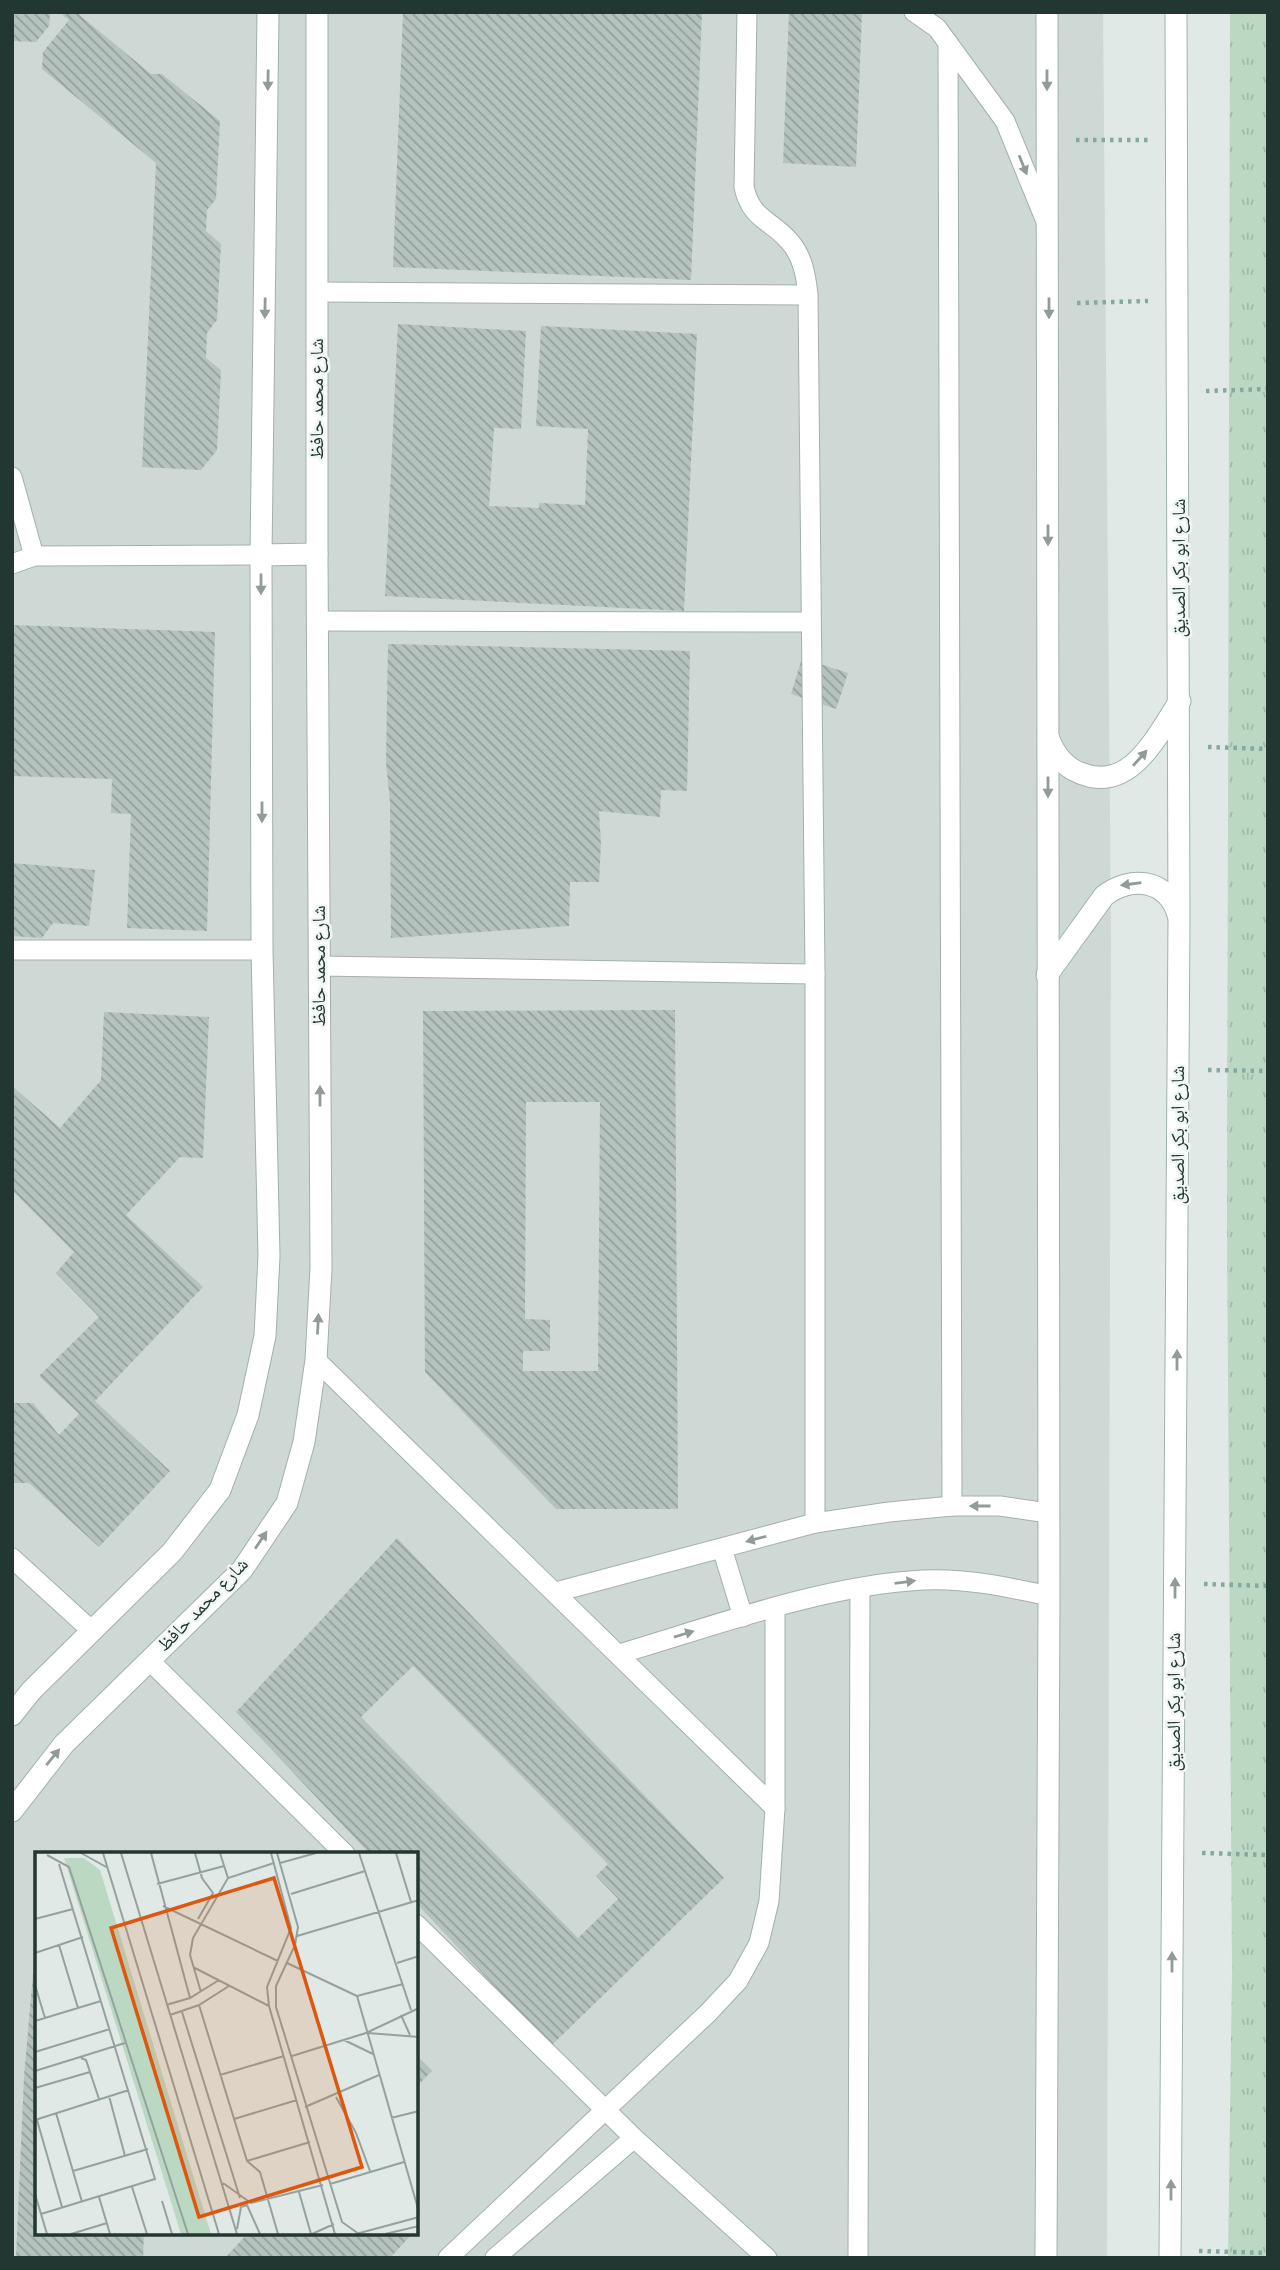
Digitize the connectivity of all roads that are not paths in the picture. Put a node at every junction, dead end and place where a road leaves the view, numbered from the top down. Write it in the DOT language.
graph roads {
  1 [pos="268,12"];
  2 [pos="317,12"];
  3 [pos="747,12"];
  4 [pos="914,12"];
  5 [pos="1047,12"];
  6 [pos="1176,12"];
  7 [pos="948,43"];
  8 [pos="1048,228"];
  9 [pos="317,292"];
  10 [pos="808,295"];
  11 [pos="12,477"];
  12 [pos="317,554"];
  13 [pos="261,555"];
  14 [pos="34,556"];
  15 [pos="12,564"];
  16 [pos="317,621"];
  17 [pos="811,622"];
  18 [pos="1180,701"];
  19 [pos="1048,737"];
  20 [pos="1179,920"];
  21 [pos="12,950"];
  22 [pos="262,950"];
  23 [pos="319,966"];
  24 [pos="815,974"];
  25 [pos="1047,975"];
  26 [pos="316,1360"];
  27 [pos="952,1506"];
  28 [pos="1048,1513"];
  29 [pos="815,1523"];
  30 [pos="722,1548"];
  31 [pos="12,1558"];
  32 [pos="860,1588"];
  33 [pos="556,1592"];
  34 [pos="1049,1596"];
  35 [pos="775,1607"];
  36 [pos="743,1617"];
  37 [pos="92,1631"];
  38 [pos="619,1654"];
  39 [pos="149,1660"];
  40 [pos="12,1715"];
  41 [pos="775,1808"];
  42 [pos="12,1811"];
  43 [pos="344,1852"];
  44 [pos="418,1926"];
  45 [pos="605,2110"];
  46 [pos="634,2138"];
  47 [pos="1170,2254"];
  48 [pos="448,2258"];
  49 [pos="495,2258"];
  50 [pos="766,2258"];
  51 [pos="858,2258"];
  52 [pos="1046,2258"];
  1 -- 13 [label="main road, one-way"];
  2 -- 9 [label="main road, شارع محمد حافظ"];
  3 -- 10 [label="lane"];
  4 -- 7 [label="lane"];
  5 -- 8 [label="main road, one-way"];
  6 -- 18 [label="main road, شارع ابو بكر الصديق"];
  7 -- 8 [label="lane, one-way"];
  7 -- 27 [label="lane"];
  8 -- 19 [label="main road, one-way"];
  9 -- 10 [label="lane"];
  9 -- 12 [label="main road, شارع محمد حافظ"];
  10 -- 17 [label="lane"];
  11 -- 14 [label="lane"];
  12 -- 13 [label="main road"];
  12 -- 16 [label="main road, شارع محمد حافظ"];
  13 -- 14 [label="lane"];
  13 -- 22 [label="main road, one-way"];
  14 -- 15 [label="lane"];
  16 -- 17 [label="lane"];
  16 -- 23 [label="main road, شارع محمد حافظ"];
  17 -- 24 [label="lane"];
  19 -- 18 [label="main road, one-way"];
  18 -- 20 [label="main road, شارع ابو بكر الصديق"];
  19 -- 25 [label="main road, one-way"];
  20 -- 25 [label="main road, one-way"];
  47 -- 20 [label="main road, شارع ابو بكر الصديق, one-way"];
  21 -- 22 [label="lane"];
  22 -- 37 [label="main road"];
  23 -- 24 [label="lane"];
  26 -- 23 [label="main road, شارع محمد حافظ, one-way"];
  24 -- 29 [label="lane"];
  25 -- 28 [label="main road"];
  26 -- 33 [label="lane"];
  39 -- 26 [label="main road, شارع محمد حافظ, one-way"];
  28 -- 27 [label="lane, one-way"];
  27 -- 29 [label="lane"];
  28 -- 34 [label="main road"];
  29 -- 30 [label="lane, one-way"];
  30 -- 33 [label="lane"];
  30 -- 36 [label="lane"];
  31 -- 37 [label="lane"];
  32 -- 34 [label="lane, one-way"];
  32 -- 35 [label="lane"];
  32 -- 51 [label="lane"];
  33 -- 38 [label="lane"];
  34 -- 52 [label="main road"];
  35 -- 36 [label="lane"];
  35 -- 41 [label="lane"];
  38 -- 36 [label="lane, one-way"];
  37 -- 40 [label="main road"];
  38 -- 41 [label="lane"];
  42 -- 39 [label="main road, شارع محمد حافظ, one-way"];
  39 -- 43 [label="lane"];
  41 -- 45 [label="lane"];
  44 -- 45 [label="lane"];
  45 -- 46 [label="lane"];
  45 -- 48 [label="lane"];
  46 -- 49 [label="lane"];
  46 -- 50 [label="lane"];
}
